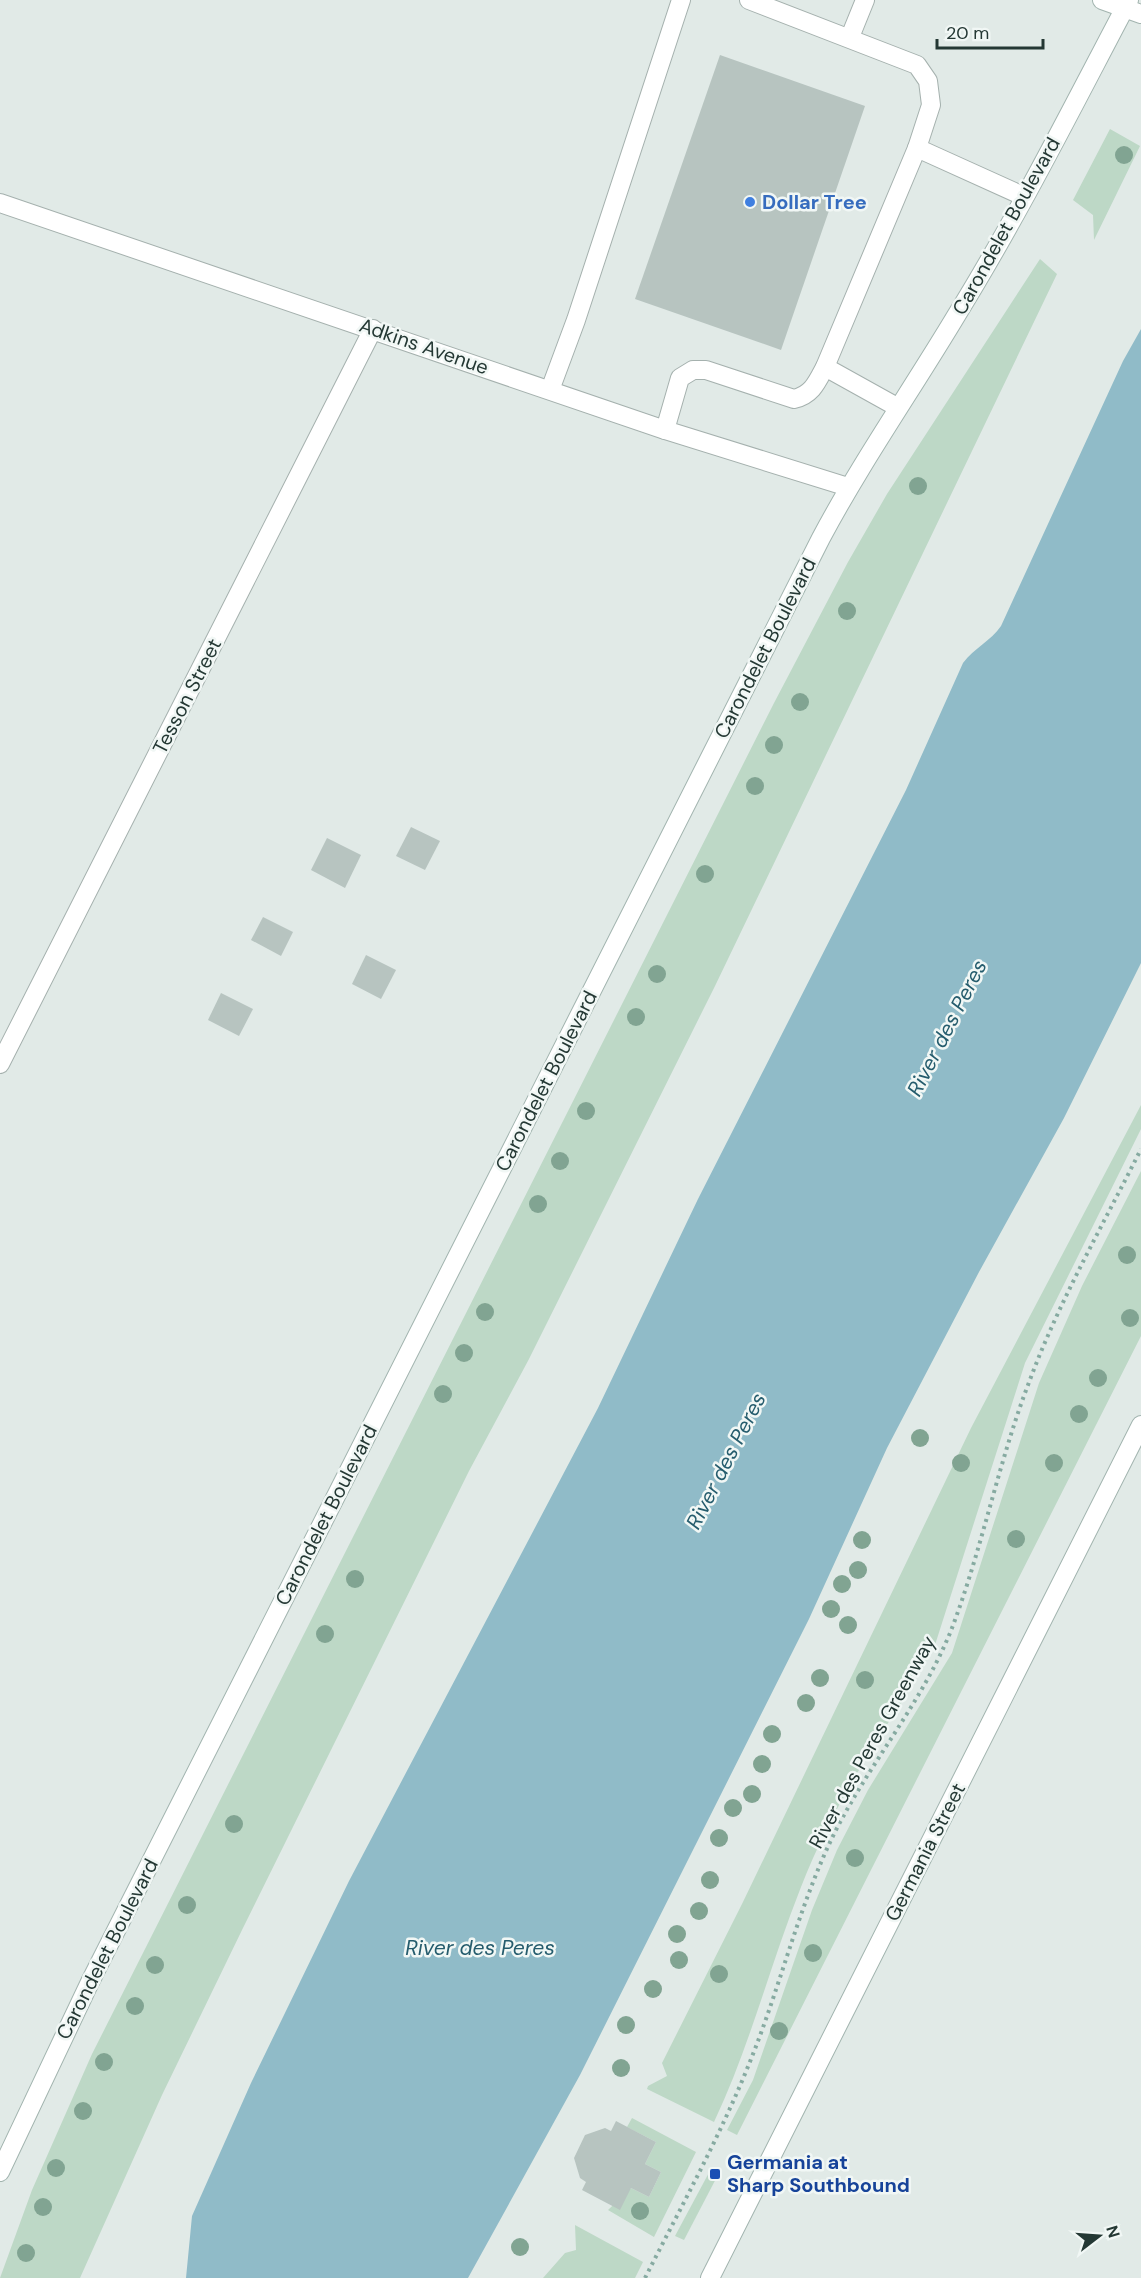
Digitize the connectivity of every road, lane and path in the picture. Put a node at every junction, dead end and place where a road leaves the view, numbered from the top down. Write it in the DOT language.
graph roads {
  1 [pos="681,0"];
  2 [pos="749,0"];
  3 [pos="865,0"];
  4 [pos="1102,0"];
  5 [pos="1131,7"];
  6 [pos="850,37"];
  7 [pos="917,148"];
  8 [pos="1023,196"];
  9 [pos="0,203"];
  10 [pos="373,328"];
  11 [pos="825,367"];
  12 [pos="550,390"];
  13 [pos="897,407"];
  14 [pos="665,430"];
  15 [pos="848,487"];
  16 [pos="0,1064"];
  17 [pos="1141,1149"];
  18 [pos="1141,1425"];
  19 [pos="0,2172"];
  20 [pos="645,2278"];
  21 [pos="710,2278"];
  1 -- 12 [label="main road"];
  2 -- 6 [label="main road"];
  3 -- 6 [label="main road"];
  4 -- 5 [label="main road"];
  5 -- 8 [label="main road, Carondelet Boulevard"];
  6 -- 7 [label="main road"];
  7 -- 8 [label="main road"];
  7 -- 11 [label="main road"];
  8 -- 13 [label="main road, Carondelet Boulevard"];
  9 -- 10 [label="main road, Adkins Avenue"];
  10 -- 12 [label="main road, Adkins Avenue"];
  10 -- 16 [label="main road, Tesson Street"];
  11 -- 13 [label="main road"];
  11 -- 14 [label="main road"];
  12 -- 14 [label="main road, Adkins Avenue"];
  13 -- 15 [label="main road, Carondelet Boulevard"];
  14 -- 15 [label="main road, Adkins Avenue"];
  15 -- 19 [label="main road, Carondelet Boulevard"];
  17 -- 20 [label="path, River des Peres Greenway"];
  18 -- 21 [label="main road, Germania Street"];
}
